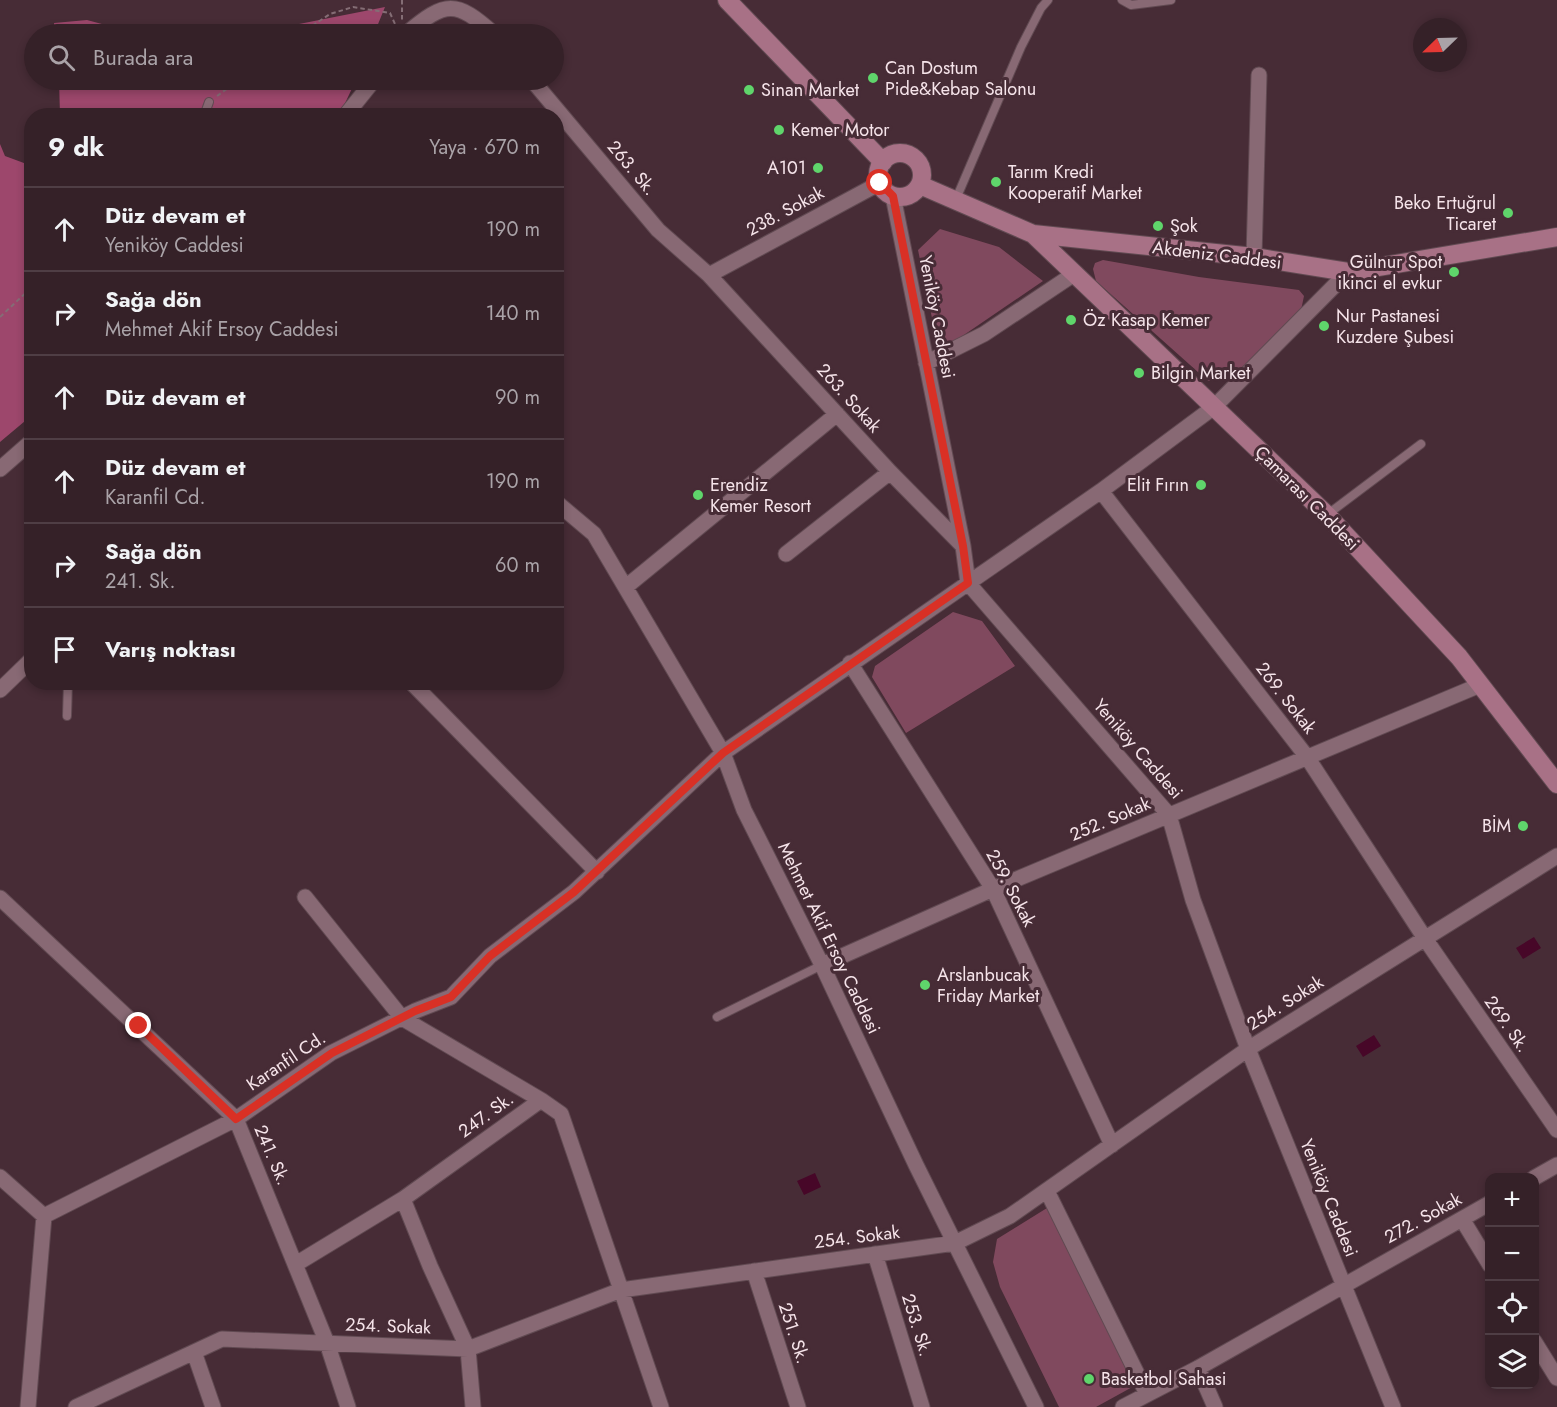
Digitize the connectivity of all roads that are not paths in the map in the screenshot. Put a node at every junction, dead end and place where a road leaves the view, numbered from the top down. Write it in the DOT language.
graph roads {
  1 [pos="1048,0"];
  2 [pos="1122,0"];
  3 [pos="1171,0"];
  4 [pos="728,2"];
  5 [pos="411,24"];
  6 [pos="485,24"];
  7 [pos="1260,75"];
  8 [pos="366,90"];
  9 [pos="540,90"];
  10 [pos="209,102"];
  11 [pos="207,108"];
  12 [pos="351,108"];
  13 [pos="556,108"];
  14 [pos="564,118"];
  15 [pos="883,162"];
  16 [pos="880,183"];
  17 [pos="920,185"];
  18 [pos="893,196"];
  19 [pos="955,200"];
  20 [pos="1033,234"];
  21 [pos="1557,237"];
  22 [pos="1254,257"];
  23 [pos="1347,272"];
  24 [pos="709,274"];
  25 [pos="1074,274"];
  26 [pos="926,363"];
  27 [pos="1214,407"];
  28 [pos="837,414"];
  29 [pos="1421,444"];
  30 [pos="24,448"];
  31 [pos="0,469"];
  32 [pos="890,472"];
  33 [pos="1101,491"];
  34 [pos="564,509"];
  35 [pos="1327,515"];
  36 [pos="963,546"];
  37 [pos="786,554"];
  38 [pos="968,583"];
  39 [pos="627,586"];
  40 [pos="850,663"];
  41 [pos="24,667"];
  42 [pos="1480,685"];
  43 [pos="0,690"];
  44 [pos="68,690"];
  45 [pos="419,690"];
  46 [pos="67,716"];
  47 [pos="723,753"];
  48 [pos="1307,757"];
  49 [pos="1557,784"];
  50 [pos="1169,815"];
  51 [pos="1557,856"];
  52 [pos="597,872"];
  53 [pos="993,889"];
  54 [pos="305,897"];
  55 [pos="0,898"];
  56 [pos="1426,940"];
  57 [pos="822,965"];
  58 [pos="717,1017"];
  59 [pos="402,1018"];
  60 [pos="1248,1049"];
  61 [pos="541,1100"];
  62 [pos="236,1119"];
  63 [pos="1557,1130"];
  64 [pos="1112,1145"];
  65 [pos="1557,1165"];
  66 [pos="1539,1175"];
  67 [pos="0,1177"];
  68 [pos="1047,1191"];
  69 [pos="403,1199"];
  70 [pos="1485,1206"];
  71 [pos="44,1216"];
  72 [pos="1462,1219"];
  73 [pos="955,1243"];
  74 [pos="875,1254"];
  75 [pos="1485,1257"];
  76 [pos="296,1264"];
  77 [pos="754,1271"];
  78 [pos="1343,1285"];
  79 [pos="621,1290"];
  80 [pos="327,1343"];
  81 [pos="468,1349"];
  82 [pos="1539,1349"];
  83 [pos="194,1352"];
  84 [pos="1198,1368"];
  85 [pos="1557,1378"];
  86 [pos="1147,1394"];
  87 [pos="28,1407"];
  88 [pos="76,1407"];
  89 [pos="213,1407"];
  90 [pos="348,1407"];
  91 [pos="473,1407"];
  92 [pos="661,1407"];
  93 [pos="798,1407"];
  94 [pos="922,1407"];
  95 [pos="1036,1407"];
  96 [pos="1123,1407"];
  97 [pos="1215,1407"];
  98 [pos="1393,1407"];
  1 -- 19 [label="lane"];
  2 -- 3 [label="lane"];
  4 -- 15 [label="street"];
  5 -- 6 [label="street"];
  7 -- 22 [label="street"];
  8 -- 12 [label="street"];
  9 -- 13 [label="street, 263. Sk."];
  10 -- 11 [label="lane"];
  14 -- 24 [label="street, 263. Sk."];
  15 -- 16 [label="street"];
  15 -- 17 [label="street"];
  16 -- 18 [label="street"];
  16 -- 24 [label="street, 238. Sokak"];
  17 -- 18 [label="street"];
  17 -- 19 [label="street, Akdeniz Caddesi"];
  18 -- 26 [label="street, Yeniköy Caddesi"];
  19 -- 20 [label="street, Akdeniz Caddesi"];
  20 -- 22 [label="street, Akdeniz Caddesi"];
  20 -- 25 [label="street, Çamarası Caddesi"];
  21 -- 23 [label="street, Akdeniz Caddesi"];
  22 -- 23 [label="street, Akdeniz Caddesi"];
  23 -- 27 [label="street"];
  24 -- 28 [label="street, 263. Sokak"];
  25 -- 26 [label="street"];
  25 -- 27 [label="street, Çamarası Caddesi"];
  26 -- 36 [label="street, Yeniköy Caddesi"];
  27 -- 33 [label="street"];
  27 -- 35 [label="street, Çamarası Caddesi"];
  28 -- 32 [label="street, 263. Sokak"];
  28 -- 39 [label="street"];
  29 -- 35 [label="lane"];
  30 -- 31 [label="street"];
  32 -- 36 [label="street, 263. Sokak"];
  32 -- 37 [label="street"];
  33 -- 38 [label="street"];
  33 -- 48 [label="street, 269. Sokak"];
  34 -- 39 [label="street, Mehmet Akif Ersoy Caddesi"];
  35 -- 42 [label="street, Çamarası Caddesi"];
  36 -- 38 [label="street, Yeniköy Caddesi"];
  38 -- 40 [label="street"];
  38 -- 50 [label="street, Yeniköy Caddesi"];
  39 -- 47 [label="street, Mehmet Akif Ersoy Caddesi"];
  40 -- 47 [label="street"];
  40 -- 53 [label="street, 259. Sokak"];
  41 -- 43 [label="street"];
  42 -- 48 [label="street, 252. Sokak"];
  42 -- 49 [label="street, Çamarası Caddesi"];
  44 -- 46 [label="lane"];
  45 -- 52 [label="street"];
  47 -- 52 [label="street, Karanfil Cd."];
  47 -- 57 [label="street, Mehmet Akif Ersoy Caddesi"];
  48 -- 50 [label="street, 252. Sokak"];
  48 -- 56 [label="street, 269. Sokak"];
  50 -- 53 [label="street, 252. Sokak"];
  50 -- 60 [label="street, Yeniköy Caddesi"];
  51 -- 56 [label="street, 254. Sokak"];
  52 -- 59 [label="street, Karanfil Cd."];
  53 -- 57 [label="street, 252. Sokak"];
  53 -- 64 [label="street, 259. Sokak"];
  54 -- 59 [label="street"];
  55 -- 62 [label="street, 241. Sk."];
  56 -- 60 [label="street, 254. Sokak"];
  56 -- 63 [label="street, 269. Sk."];
  57 -- 58 [label="lane"];
  57 -- 73 [label="street, Mehmet Akif Ersoy Caddesi"];
  59 -- 61 [label="street"];
  59 -- 62 [label="street, Karanfil Cd."];
  60 -- 64 [label="street, 254. Sokak"];
  60 -- 78 [label="street, Yeniköy Caddesi"];
  61 -- 69 [label="street, 247. Sk."];
  61 -- 79 [label="street, 247. Sk."];
  62 -- 71 [label="street, Karanfil Cd."];
  62 -- 76 [label="street, 241. Sk."];
  64 -- 68 [label="street, 254. Sokak"];
  65 -- 66 [label="street"];
  67 -- 71 [label="street"];
  68 -- 73 [label="street, 254. Sokak"];
  68 -- 86 [label="street"];
  69 -- 76 [label="street, 247. Sk."];
  69 -- 81 [label="street"];
  70 -- 72 [label="street, 272. Sokak"];
  71 -- 87 [label="street"];
  72 -- 75 [label="street"];
  72 -- 78 [label="street, 272. Sokak"];
  73 -- 74 [label="street, 254. Sokak"];
  73 -- 95 [label="street, Mehmet Akif Ersoy Caddesi"];
  74 -- 77 [label="street, 254. Sokak"];
  74 -- 94 [label="street, 253. Sk."];
  76 -- 80 [label="street, 241. Sk."];
  77 -- 79 [label="street, 254. Sokak"];
  77 -- 93 [label="street, 251. Sk."];
  78 -- 84 [label="street, 272. Sokak"];
  78 -- 98 [label="street, Yeniköy Caddesi"];
  79 -- 81 [label="street, 254. Sokak"];
  79 -- 92 [label="street, 247. Sk."];
  80 -- 81 [label="street, 254. Sokak"];
  80 -- 83 [label="street, 254. Sokak"];
  80 -- 90 [label="street, 241. Sk."];
  81 -- 91 [label="street"];
  82 -- 85 [label="street"];
  83 -- 88 [label="street, 254. Sokak"];
  83 -- 89 [label="street"];
  84 -- 86 [label="street, 272. Sokak"];
  84 -- 97 [label="street"];
  86 -- 96 [label="street, 272. Sokak"];
}
